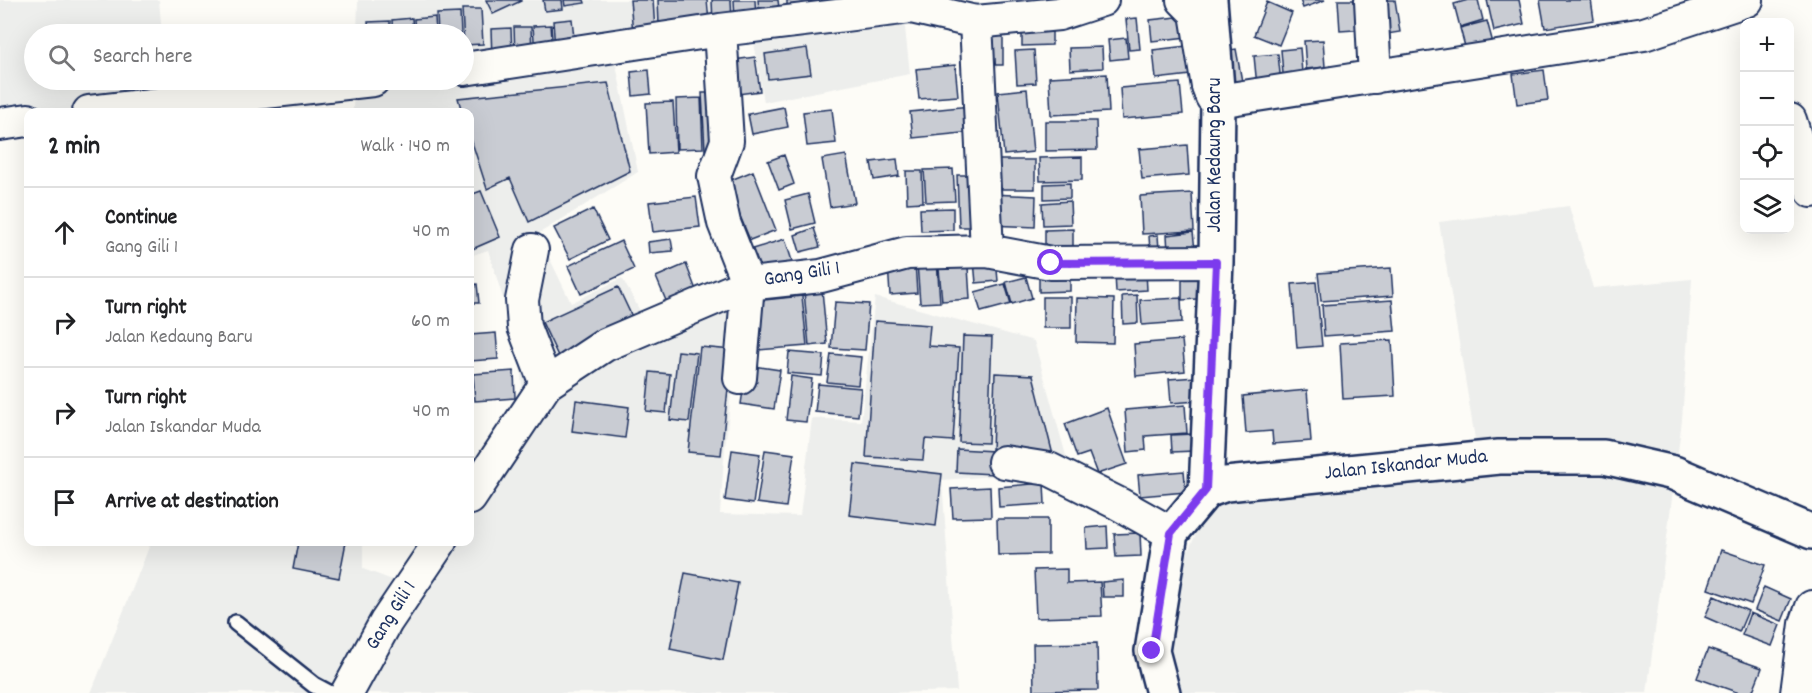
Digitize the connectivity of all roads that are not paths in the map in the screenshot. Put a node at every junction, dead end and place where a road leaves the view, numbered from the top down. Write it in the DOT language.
graph roads {
  1 [pos="1102,0"];
  2 [pos="1183,0"];
  3 [pos="1210,0"];
  4 [pos="1371,0"];
  5 [pos="1747,0"];
  6 [pos="1752,0"];
  7 [pos="1758,18"];
  8 [pos="976,22"];
  9 [pos="720,30"];
  10 [pos="474,67"];
  11 [pos="1376,77"];
  12 [pos="284,90"];
  13 [pos="1218,101"];
  14 [pos="124,108"];
  15 [pos="24,121"];
  16 [pos="0,124"];
  17 [pos="1792,126"];
  18 [pos="1812,191"];
  19 [pos="532,250"];
  20 [pos="987,251"];
  21 [pos="1216,262"];
  22 [pos="748,284"];
  23 [pos="740,378"];
  24 [pos="546,384"];
  25 [pos="1004,462"];
  26 [pos="1206,490"];
  27 [pos="474,492"];
  28 [pos="1812,532"];
  29 [pos="1171,533"];
  30 [pos="437,546"];
  31 [pos="1812,607"];
  32 [pos="236,623"];
  33 [pos="330,693"];
  34 [pos="347,693"];
  35 [pos="1163,693"];
  36 [pos="1797,693"];
  1 -- 8 [label="street"];
  2 -- 13 [label="street"];
  3 -- 13 [label="street, Jalan Kedaung Baru"];
  4 -- 11 [label="street"];
  5 -- 11 [label="street"];
  6 -- 7 [label="street"];
  8 -- 9 [label="street"];
  8 -- 20 [label="street"];
  9 -- 10 [label="street"];
  9 -- 22 [label="street"];
  11 -- 13 [label="street"];
  12 -- 14 [label="street"];
  13 -- 21 [label="street, Jalan Kedaung Baru"];
  15 -- 16 [label="street"];
  17 -- 18 [label="street"];
  19 -- 24 [label="street"];
  20 -- 21 [label="street, Gang Gili 1"];
  20 -- 22 [label="street, Gang Gili 1"];
  21 -- 26 [label="street, Jalan Kedaung Baru"];
  22 -- 23 [label="street"];
  22 -- 24 [label="street, Gang Gili 1"];
  24 -- 27 [label="street, Gang Gili 1"];
  25 -- 29 [label="street"];
  26 -- 28 [label="street, Jalan Iskandar Muda"];
  26 -- 29 [label="street"];
  29 -- 35 [label="street"];
  30 -- 34 [label="street, Gang Gili 1"];
  31 -- 36 [label="street"];
  32 -- 33 [label="lane"];
}
